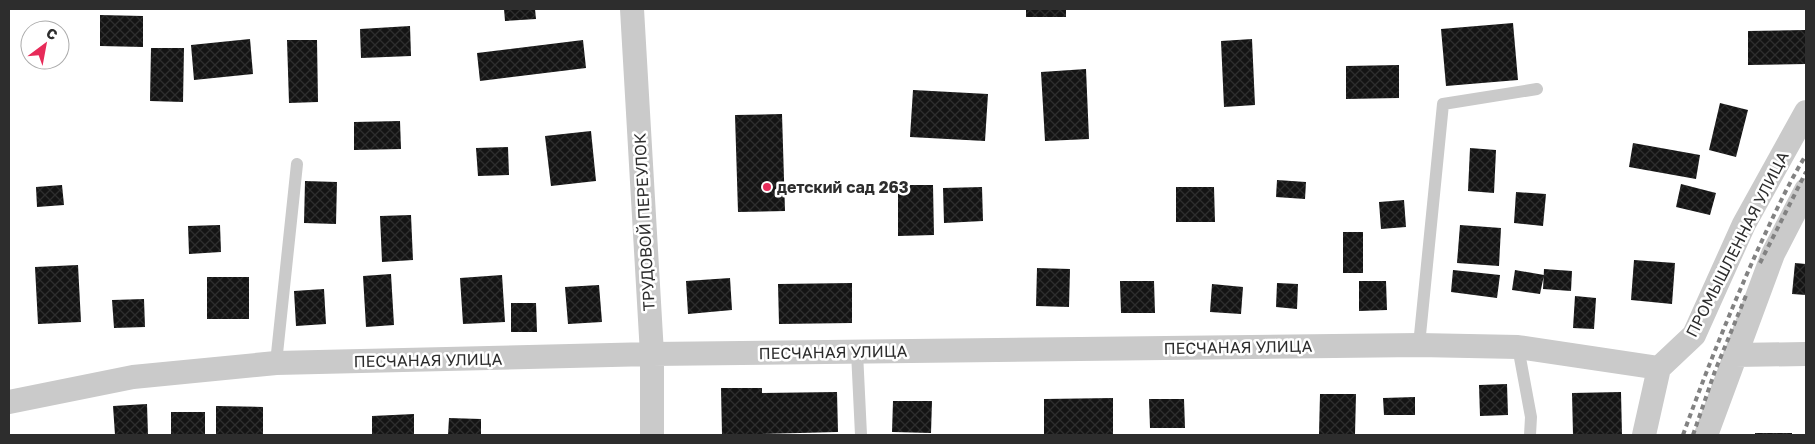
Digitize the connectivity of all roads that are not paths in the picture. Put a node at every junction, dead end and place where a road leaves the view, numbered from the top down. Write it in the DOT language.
graph roads {
  1 [pos="632,9"];
  2 [pos="1536,89"];
  3 [pos="1806,112"];
  4 [pos="296,164"];
  5 [pos="1806,190"];
  6 [pos="1419,345"];
  7 [pos="1518,347"];
  8 [pos="857,352"];
  9 [pos="652,354"];
  10 [pos="1806,354"];
  11 [pos="1735,355"];
  12 [pos="276,363"];
  13 [pos="1659,368"];
  14 [pos="9,402"];
  15 [pos="652,435"];
  16 [pos="861,435"];
  17 [pos="1530,435"];
  18 [pos="1644,435"];
  19 [pos="1706,435"];
  1 -- 9 [label="street, ТРУДОВОЙ ПЕРЕУЛОК"];
  2 -- 6 [label="lane"];
  3 -- 13 [label="street, ПРОМЫШЛЕННАЯ УЛИЦА"];
  4 -- 12 [label="lane"];
  5 -- 11 [label="street"];
  6 -- 7 [label="street, ПЕСЧАНАЯ УЛИЦА"];
  6 -- 8 [label="street, ПЕСЧАНАЯ УЛИЦА"];
  7 -- 13 [label="street, ПЕСЧАНАЯ УЛИЦА"];
  7 -- 17 [label="lane"];
  8 -- 9 [label="street, ПЕСЧАНАЯ УЛИЦА"];
  8 -- 16 [label="lane"];
  9 -- 12 [label="street, ПЕСЧАНАЯ УЛИЦА"];
  9 -- 15 [label="street, ТРУДОВОЙ ПЕРЕУЛОК"];
  10 -- 11 [label="street"];
  11 -- 19 [label="street"];
  12 -- 14 [label="street, ПЕСЧАНАЯ УЛИЦА"];
  13 -- 18 [label="street"];
}
